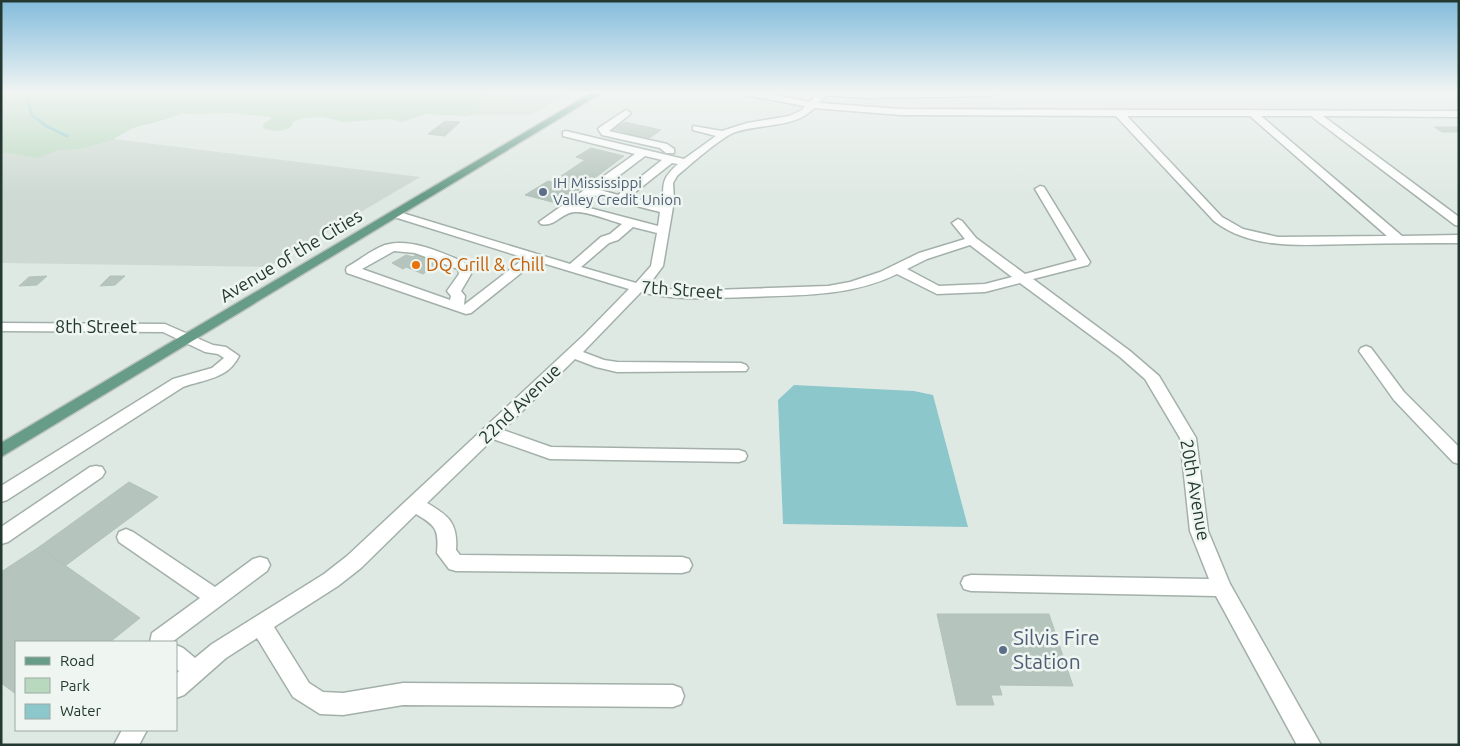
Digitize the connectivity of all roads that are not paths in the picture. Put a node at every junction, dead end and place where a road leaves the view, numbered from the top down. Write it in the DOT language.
graph roads {
  1 [pos="541,127"];
  2 [pos="541,127"];
  3 [pos="606,127"];
  4 [pos="746,127"];
  5 [pos="1132,127"];
  6 [pos="1268,127"];
  7 [pos="1331,127"];
  8 [pos="696,128"];
  9 [pos="566,134"];
  10 [pos="584,134"];
  11 [pos="725,135"];
  12 [pos="521,139"];
  13 [pos="644,152"];
  14 [pos="670,155"];
  15 [pos="690,160"];
  16 [pos="1040,189"];
  17 [pos="591,191"];
  18 [pos="621,198"];
  19 [pos="566,210"];
  20 [pos="666,210"];
  21 [pos="395,214"];
  22 [pos="546,222"];
  23 [pos="630,223"];
  24 [pos="958,223"];
  25 [pos="1459,223"];
  26 [pos="662,232"];
  27 [pos="1459,239"];
  28 [pos="1399,240"];
  29 [pos="972,241"];
  30 [pos="534,257"];
  31 [pos="572,269"];
  32 [pos="896,269"];
  33 [pos="1021,278"];
  34 [pos="636,288"];
  35 [pos="456,306"];
  36 [pos="1,327"];
  37 [pos="188,339"];
  38 [pos="1366,351"];
  39 [pos="573,353"];
  40 [pos="741,368"];
  41 [pos="491,432"];
  42 [pos="1,451"];
  43 [pos="739,456"];
  44 [pos="1459,458"];
  45 [pos="96,472"];
  46 [pos="1,495"];
  47 [pos="416,505"];
  48 [pos="1,537"];
  49 [pos="126,537"];
  50 [pos="682,565"];
  51 [pos="260,566"];
  52 [pos="972,583"];
  53 [pos="1222,588"];
  54 [pos="215,598"];
  55 [pos="260,624"];
  56 [pos="160,641"];
  57 [pos="178,657"];
  58 [pos="195,671"];
  59 [pos="178,686"];
  60 [pos="673,696"];
  61 [pos="135,731"];
  62 [pos="125,745"];
  63 [pos="1310,745"];
  1 -- 12 [label="main road, Avenue of the Cities"];
  2 -- 21 [label="main road, Avenue of the Cities"];
  3 -- 14 [label="street"];
  4 -- 11 [label="street, 22nd Avenue"];
  5 -- 28 [label="street"];
  6 -- 28 [label="street"];
  7 -- 25 [label="street"];
  8 -- 11 [label="street"];
  9 -- 10 [label="street"];
  10 -- 13 [label="street"];
  10 -- 14 [label="street"];
  11 -- 15 [label="street, 22nd Avenue"];
  13 -- 14 [label="street"];
  13 -- 17 [label="street"];
  14 -- 15 [label="street"];
  14 -- 18 [label="street"];
  15 -- 20 [label="street, 22nd Avenue"];
  16 -- 33 [label="street"];
  17 -- 18 [label="street"];
  17 -- 19 [label="street"];
  18 -- 20 [label="street"];
  19 -- 22 [label="street"];
  19 -- 23 [label="street"];
  20 -- 26 [label="street, 22nd Avenue"];
  21 -- 30 [label="street, 7th Street"];
  21 -- 37 [label="main road, Avenue of the Cities"];
  23 -- 26 [label="street"];
  23 -- 31 [label="street"];
  24 -- 29 [label="street, 20th Avenue"];
  26 -- 34 [label="street, 22nd Avenue"];
  27 -- 28 [label="street"];
  29 -- 32 [label="street, 7th Street"];
  29 -- 33 [label="street, 20th Avenue"];
  30 -- 31 [label="street, 7th Street"];
  30 -- 35 [label="street"];
  31 -- 34 [label="street, 7th Street"];
  32 -- 33 [label="street"];
  32 -- 34 [label="street, 7th Street"];
  33 -- 53 [label="street, 20th Avenue"];
  34 -- 39 [label="street, 22nd Avenue"];
  35 -- 35 [label="street"];
  36 -- 37 [label="street, 8th Street"];
  37 -- 42 [label="main road, Avenue of the Cities"];
  37 -- 46 [label="street, 8th Street"];
  38 -- 44 [label="street"];
  39 -- 40 [label="street"];
  39 -- 41 [label="street, 22nd Avenue"];
  41 -- 43 [label="street"];
  41 -- 47 [label="street, 22nd Avenue"];
  45 -- 48 [label="street"];
  47 -- 50 [label="street"];
  47 -- 55 [label="street, 22nd Avenue"];
  49 -- 54 [label="street"];
  51 -- 54 [label="street"];
  52 -- 53 [label="street"];
  53 -- 63 [label="street, 20th Avenue"];
  54 -- 56 [label="street"];
  55 -- 58 [label="street, 22nd Avenue"];
  55 -- 60 [label="street"];
  57 -- 58 [label="street"];
  58 -- 59 [label="street, 22nd Avenue"];
  61 -- 62 [label="street"];
}
